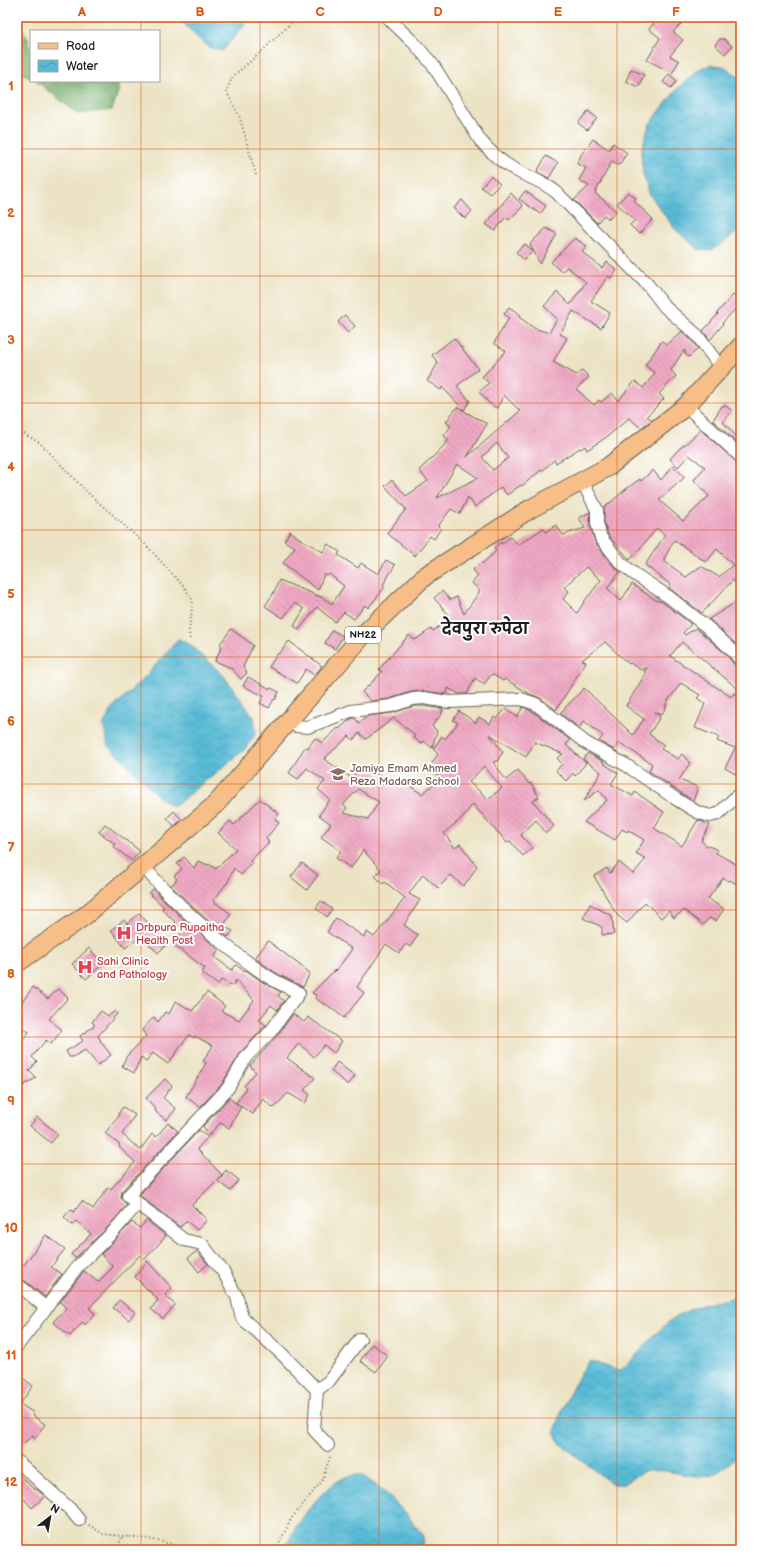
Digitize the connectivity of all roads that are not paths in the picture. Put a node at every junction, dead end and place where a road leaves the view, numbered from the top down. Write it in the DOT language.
graph roads {
  1 [pos="387,17"];
  2 [pos="741,346"];
  3 [pos="721,368"];
  4 [pos="686,406"];
  5 [pos="741,458"];
  6 [pos="582,481"];
  7 [pos="741,661"];
  8 [pos="288,721"];
  9 [pos="741,792"];
  10 [pos="143,866"];
  11 [pos="17,962"];
  12 [pos="138,1203"];
  13 [pos="17,1289"];
  14 [pos="46,1308"];
  15 [pos="360,1339"];
  16 [pos="17,1346"];
  17 [pos="317,1390"];
  18 [pos="328,1445"];
  19 [pos="17,1461"];
  20 [pos="79,1520"];
  1 -- 3 [label="street"];
  2 -- 3 [label="main road, NH22"];
  3 -- 4 [label="main road, NH22"];
  4 -- 5 [label="street"];
  4 -- 6 [label="main road, NH22"];
  6 -- 7 [label="street"];
  6 -- 8 [label="main road, NH22"];
  8 -- 9 [label="street"];
  8 -- 10 [label="main road, NH22"];
  10 -- 11 [label="main road, NH22"];
  10 -- 12 [label="street"];
  12 -- 14 [label="street"];
  12 -- 17 [label="street"];
  13 -- 14 [label="street"];
  14 -- 16 [label="street"];
  15 -- 17 [label="street"];
  17 -- 18 [label="street"];
  19 -- 20 [label="street"];
}
